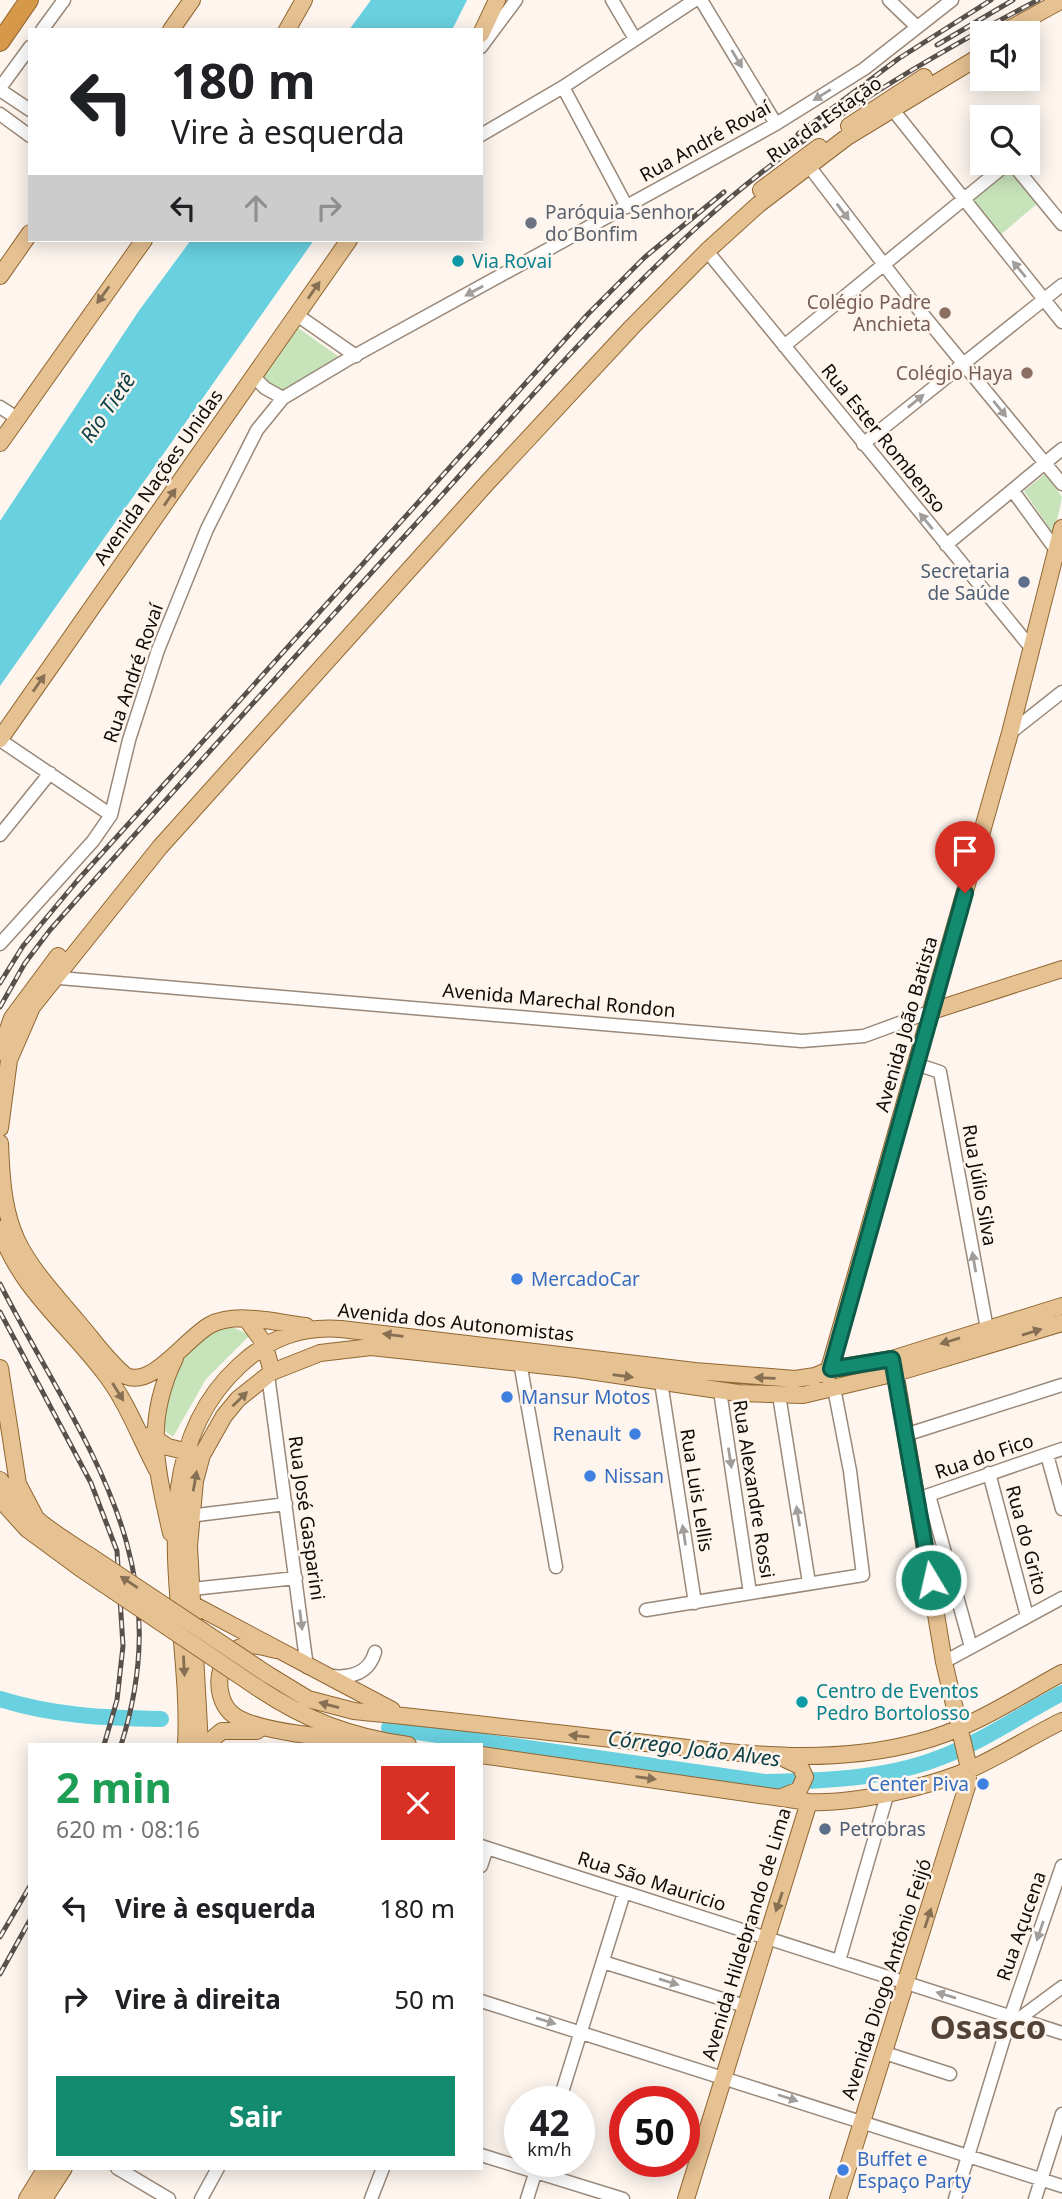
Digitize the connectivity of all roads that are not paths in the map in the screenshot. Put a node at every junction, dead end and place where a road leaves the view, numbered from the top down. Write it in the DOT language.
graph roads {
  1 [pos="29,0"];
  2 [pos="64,0"];
  3 [pos="192,0"];
  4 [pos="304,0"];
  5 [pos="497,0"];
  6 [pos="516,0"];
  7 [pos="612,0"];
  8 [pos="695,0"];
  9 [pos="701,0"];
  10 [pos="888,0"];
  11 [pos="952,0"];
  12 [pos="1062,0"];
  13 [pos="1062,12"];
  14 [pos="1024,21"];
  15 [pos="1040,24"];
  16 [pos="917,27"];
  17 [pos="43,28"];
  18 [pos="172,28"];
  19 [pos="288,28"];
  20 [pos="483,30"];
  21 [pos="635,39"];
  22 [pos="0,42"];
  23 [pos="483,44"];
  24 [pos="28,50"];
  25 [pos="970,53"];
  26 [pos="970,62"];
  27 [pos="563,87"];
  28 [pos="0,89"];
  29 [pos="886,107"];
  30 [pos="28,109"];
  31 [pos="0,114"];
  32 [pos="776,124"];
  33 [pos="483,134"];
  34 [pos="28,135"];
  35 [pos="806,162"];
  36 [pos="994,175"];
  37 [pos="1021,175"];
  38 [pos="962,199"];
  39 [pos="627,207"];
  40 [pos="1062,223"];
  41 [pos="28,236"];
  42 [pos="143,242"];
  43 [pos="348,242"];
  44 [pos="704,247"];
  45 [pos="884,266"];
  46 [pos="0,276"];
  47 [pos="1062,285"];
  48 [pos="1044,299"];
  49 [pos="297,315"];
  50 [pos="1062,322"];
  51 [pos="785,346"];
  52 [pos="356,356"];
  53 [pos="962,363"];
  54 [pos="254,377"];
  55 [pos="283,398"];
  56 [pos="0,407"];
  57 [pos="17,418"];
  58 [pos="0,443"];
  59 [pos="863,444"];
  60 [pos="1062,449"];
  61 [pos="1045,463"];
  62 [pos="1062,484"];
  63 [pos="1013,491"];
  64 [pos="1062,528"];
  65 [pos="946,545"];
  66 [pos="1056,561"];
  67 [pos="1032,649"];
  68 [pos="1062,692"];
  69 [pos="1010,733"];
  70 [pos="0,740"];
  71 [pos="50,773"];
  72 [pos="111,815"];
  73 [pos="0,835"];
  74 [pos="0,944"];
  75 [pos="1062,969"];
  76 [pos="48,977"];
  77 [pos="932,1011"];
  78 [pos="0,1052"];
  79 [pos="916,1063"];
  80 [pos="0,1128"];
  81 [pos="0,1143"];
  82 [pos="0,1229"];
  83 [pos="1062,1306"];
  84 [pos="247,1320"];
  85 [pos="1062,1325"];
  86 [pos="327,1328"];
  87 [pos="987,1329"];
  88 [pos="264,1343"];
  89 [pos="181,1346"];
  90 [pos="520,1362"];
  91 [pos="894,1366"];
  92 [pos="0,1368"];
  93 [pos="831,1369"];
  94 [pos="270,1373"];
  95 [pos="661,1382"];
  96 [pos="1062,1385"];
  97 [pos="834,1388"];
  98 [pos="720,1391"];
  99 [pos="779,1395"];
  100 [pos="803,1395"];
  101 [pos="132,1415"];
  102 [pos="908,1434"];
  103 [pos="153,1439"];
  104 [pos="1062,1449"];
  105 [pos="194,1454"];
  106 [pos="1047,1455"];
  107 [pos="157,1469"];
  108 [pos="989,1473"];
  109 [pos="0,1480"];
  110 [pos="924,1497"];
  111 [pos="0,1499"];
  112 [pos="286,1503"];
  113 [pos="1062,1509"];
  114 [pos="189,1516"];
  115 [pos="0,1519"];
  116 [pos="33,1526"];
  117 [pos="176,1553"];
  118 [pos="556,1567"];
  119 [pos="296,1578"];
  120 [pos="809,1583"];
  121 [pos="750,1593"];
  122 [pos="193,1597"];
  123 [pos="1062,1598"];
  124 [pos="695,1603"];
  125 [pos="646,1610"];
  126 [pos="1027,1616"];
  127 [pos="971,1647"];
  128 [pos="276,1650"];
  129 [pos="375,1652"];
  130 [pos="944,1662"];
  131 [pos="307,1667"];
  132 [pos="1062,1673"];
  133 [pos="322,1675"];
  134 [pos="262,1681"];
  135 [pos="404,1716"];
  136 [pos="1062,1721"];
  137 [pos="279,1730"];
  138 [pos="960,1735"];
  139 [pos="368,1739"];
  140 [pos="186,1743"];
  141 [pos="200,1743"];
  142 [pos="207,1743"];
  143 [pos="395,1743"];
  144 [pos="483,1755"];
  145 [pos="787,1760"];
  146 [pos="968,1767"];
  147 [pos="888,1792"];
  148 [pos="785,1796"];
  149 [pos="809,1802"];
  150 [pos="484,1847"];
  151 [pos="1062,1866"];
  152 [pos="624,1893"];
  153 [pos="767,1938"];
  154 [pos="839,1961"];
  155 [pos="603,1962"];
  156 [pos="906,1982"];
  157 [pos="1062,1987"];
  158 [pos="483,2002"];
  159 [pos="745,2006"];
  160 [pos="1016,2016"];
  161 [pos="582,2032"];
  162 [pos="1062,2033"];
  163 [pos="885,2053"];
  164 [pos="950,2074"];
  165 [pos="723,2077"];
  166 [pos="564,2086"];
  167 [pos="1062,2114"];
  168 [pos="863,2122"];
  169 [pos="483,2155"];
  170 [pos="967,2158"];
  171 [pos="504,2160"];
  172 [pos="45,2170"];
  173 [pos="63,2170"];
  174 [pos="120,2170"];
  175 [pos="217,2170"];
  176 [pos="382,2170"];
  177 [pos="534,2177"];
  178 [pos="560,2177"];
  179 [pos="1042,2180"];
  180 [pos="1062,2186"];
  181 [pos="606,2197"];
  182 [pos="27,2199"];
  183 [pos="44,2199"];
  184 [pos="169,2199"];
  185 [pos="201,2199"];
  186 [pos="371,2199"];
  187 [pos="527,2199"];
  188 [pos="623,2199"];
  189 [pos="685,2199"];
  190 [pos="838,2199"];
  191 [pos="955,2199"];
  192 [pos="1035,2199"];
  1 -- 22 [label="highway"];
  2 -- 17 [label="street"];
  3 -- 18 [label="main road"];
  4 -- 19 [label="main road"];
  5 -- 20 [label="main road"];
  6 -- 23 [label="street"];
  7 -- 21 [label="street"];
  8 -- 21 [label="street"];
  9 -- 32 [label="street, one-way"];
  10 -- 16 [label="street"];
  11 -- 16 [label="street, Rua André Rovaí"];
  12 -- 14 [label="main road"];
  13 -- 15 [label="main road"];
  16 -- 32 [label="street, Rua André Rovaí, one-way"];
  21 -- 27 [label="street"];
  24 -- 28 [label="street"];
  25 -- 29 [label="main road, Rua da Estação"];
  26 -- 29 [label="main road, Rua da Estação"];
  27 -- 33 [label="street"];
  27 -- 39 [label="street"];
  28 -- 30 [label="street"];
  29 -- 35 [label="main road, Rua da Estação"];
  29 -- 38 [label="street"];
  31 -- 34 [label="street"];
  32 -- 39 [label="street, Rua André Rovaí"];
  35 -- 44 [label="main road, Rua da Estação"];
  35 -- 45 [label="street, one-way"];
  36 -- 38 [label="street"];
  37 -- 40 [label="street"];
  38 -- 45 [label="street"];
  48 -- 38 [label="street, one-way"];
  39 -- 52 [label="street, Rua André Rovaí, one-way"];
  41 -- 46 [label="main road"];
  42 -- 57 [label="main road, one-way"];
  49 -- 43 [label="main road, Avenida Nações Unidas, one-way"];
  44 -- 51 [label="street, Rua Ester Rombenso"];
  44 -- 76 [label="main road, Rua da Estação"];
  45 -- 51 [label="street"];
  45 -- 53 [label="street"];
  47 -- 48 [label="street"];
  48 -- 50 [label="street"];
  48 -- 53 [label="street"];
  49 -- 52 [label="street"];
  49 -- 54 [label="main road, Avenida Nações Unidas"];
  51 -- 59 [label="street, Rua Ester Rombenso"];
  52 -- 55 [label="street, Rua André Rovaí"];
  59 -- 53 [label="street, one-way"];
  53 -- 61 [label="street, one-way"];
  54 -- 55 [label="street"];
  70 -- 54 [label="main road, Avenida Nações Unidas, one-way"];
  55 -- 72 [label="street, Rua André Rovaí"];
  56 -- 57 [label="street"];
  57 -- 58 [label="main road"];
  65 -- 59 [label="street, Rua Ester Rombenso, one-way"];
  60 -- 61 [label="street"];
  61 -- 62 [label="street"];
  61 -- 63 [label="street"];
  63 -- 65 [label="street"];
  63 -- 66 [label="street"];
  64 -- 66 [label="main road, Avenida João Batista"];
  65 -- 67 [label="street, Rua Ester Rombenso"];
  66 -- 67 [label="main road, Avenida João Batista"];
  67 -- 69 [label="main road, Avenida João Batista"];
  68 -- 69 [label="street"];
  69 -- 77 [label="main road, Avenida João Batista"];
  70 -- 71 [label="street"];
  71 -- 72 [label="street"];
  71 -- 73 [label="street"];
  72 -- 74 [label="street, Rua André Rovaí"];
  75 -- 77 [label="main road, Avenida Marechal Rondon"];
  76 -- 77 [label="street, Avenida Marechal Rondon"];
  76 -- 78 [label="main road"];
  76 -- 80 [label="main road"];
  77 -- 79 [label="main road, Avenida João Batista"];
  87 -- 79 [label="street, Rua Júlio Silva, one-way"];
  79 -- 93 [label="main road, Avenida João Batista"];
  81 -- 89 [label="main road"];
  82 -- 101 [label="main road, one-way"];
  83 -- 87 [label="main road, Avenida dos Autonomistas"];
  84 -- 86 [label="main road"];
  84 -- 88 [label="main road"];
  84 -- 89 [label="main road"];
  91 -- 85 [label="main road, Avenida dos Autonomistas, one-way"];
  86 -- 88 [label="main road, Avenida dos Autonomistas"];
  93 -- 86 [label="main road, Avenida dos Autonomistas, one-way"];
  87 -- 91 [label="main road, Avenida dos Autonomistas, one-way"];
  88 -- 94 [label="main road"];
  88 -- 105 [label="main road, Avenida dos Autonomistas"];
  89 -- 103 [label="main road"];
  90 -- 94 [label="main road, Avenida dos Autonomistas"];
  90 -- 95 [label="main road, Avenida dos Autonomistas, one-way"];
  90 -- 118 [label="street"];
  91 -- 93 [label="main road, Avenida dos Autonomistas"];
  91 -- 97 [label="main road, Avenida dos Autonomistas"];
  91 -- 102 [label="main road"];
  92 -- 116 [label="main road"];
  93 -- 100 [label="main road"];
  105 -- 94 [label="main road, Avenida dos Autonomistas, one-way"];
  94 -- 112 [label="street, Rua José Gasparini"];
  95 -- 98 [label="main road, Avenida dos Autonomistas"];
  124 -- 95 [label="street, Rua Luis Lellis, one-way"];
  96 -- 102 [label="street"];
  97 -- 100 [label="main road, Avenida dos Autonomistas"];
  97 -- 120 [label="street"];
  98 -- 99 [label="main road, Avenida dos Autonomistas"];
  98 -- 121 [label="street, Rua Alexandre Rossi, one-way"];
  99 -- 100 [label="main road, Avenida dos Autonomistas"];
  120 -- 99 [label="street, one-way"];
  101 -- 103 [label="main road"];
  101 -- 107 [label="main road"];
  102 -- 110 [label="main road"];
  103 -- 105 [label="main road"];
  103 -- 107 [label="main road"];
  104 -- 106 [label="street, Rua do Fico"];
  114 -- 105 [label="main road, Avenida dos Autonomistas, one-way"];
  105 -- 117 [label="main road, Avenida dos Autonomistas"];
  106 -- 108 [label="street, Rua do Fico"];
  106 -- 113 [label="street"];
  107 -- 117 [label="main road"];
  108 -- 110 [label="street, Rua do Fico"];
  108 -- 126 [label="street, Rua do Grito"];
  109 -- 116 [label="main road"];
  110 -- 127 [label="street"];
  110 -- 130 [label="main road"];
  111 -- 116 [label="main road"];
  112 -- 114 [label="street"];
  112 -- 119 [label="street, Rua José Gasparini"];
  114 -- 122 [label="main road, Avenida dos Autonomistas"];
  115 -- 116 [label="main road"];
  116 -- 134 [label="main road, bridge"];
  117 -- 140 [label="main road, Avenida dos Autonomistas, one-way"];
  119 -- 122 [label="street"];
  119 -- 131 [label="street, Rua José Gasparini, one-way"];
  120 -- 121 [label="street"];
  121 -- 124 [label="street"];
  122 -- 128 [label="main road"];
  122 -- 141 [label="main road, Avenida dos Autonomistas"];
  123 -- 126 [label="street"];
  124 -- 125 [label="street"];
  126 -- 127 [label="street"];
  127 -- 130 [label="street"];
  128 -- 131 [label="main road"];
  128 -- 137 [label="main road"];
  129 -- 133 [label="street"];
  130 -- 138 [label="main road"];
  131 -- 133 [label="main road"];
  132 -- 138 [label="main road"];
  133 -- 135 [label="main road"];
  135 -- 134 [label="main road, one-way"];
  134 -- 139 [label="main road"];
  145 -- 135 [label="main road, one-way"];
  136 -- 146 [label="main road"];
  137 -- 139 [label="main road"];
  137 -- 142 [label="main road"];
  138 -- 145 [label="main road"];
  138 -- 146 [label="main road"];
  139 -- 143 [label="main road"];
  144 -- 148 [label="main road, one-way"];
  145 -- 148 [label="main road"];
  146 -- 147 [label="main road"];
  156 -- 146 [label="main road, Avenida Diogo Antônio Feijó, one-way"];
  147 -- 149 [label="main road"];
  147 -- 154 [label="street"];
  148 -- 149 [label="main road"];
  149 -- 153 [label="main road, Avenida Hildebrando de Lima, one-way"];
  150 -- 152 [label="street, Rua São Mauricio"];
  151 -- 160 [label="street, Rua Açucena, one-way"];
  152 -- 153 [label="street, Rua São Mauricio"];
  152 -- 155 [label="street"];
  153 -- 154 [label="street, Rua São Mauricio"];
  153 -- 159 [label="main road, Avenida Hildebrando de Lima"];
  154 -- 156 [label="street, Rua São Mauricio"];
  155 -- 159 [label="street, one-way"];
  155 -- 161 [label="street"];
  160 -- 156 [label="street, Rua São Mauricio, one-way"];
  156 -- 163 [label="main road, Avenida Diogo Antônio Feijó"];
  157 -- 160 [label="street"];
  158 -- 161 [label="street, one-way"];
  159 -- 165 [label="main road, Avenida Hildebrando de Lima"];
  160 -- 162 [label="street, Rua São Mauricio"];
  160 -- 170 [label="street, Rua Açucena"];
  161 -- 165 [label="street"];
  161 -- 166 [label="street"];
  163 -- 164 [label="street"];
  163 -- 168 [label="main road, Avenida Diogo Antônio Feijó"];
  165 -- 168 [label="street, one-way"];
  165 -- 189 [label="main road, Avenida Hildebrando de Lima"];
  167 -- 179 [label="street"];
  168 -- 170 [label="street"];
  168 -- 190 [label="main road, Avenida Diogo Antônio Feijó"];
  169 -- 171 [label="street"];
  170 -- 179 [label="street"];
  170 -- 191 [label="street, Rua Açucena"];
  172 -- 182 [label="main road"];
  173 -- 183 [label="main road"];
  174 -- 184 [label="street"];
  175 -- 185 [label="street"];
  176 -- 186 [label="street"];
  177 -- 187 [label="street"];
  178 -- 181 [label="street"];
  179 -- 180 [label="street"];
  179 -- 192 [label="street"];
  181 -- 188 [label="street"];
}
